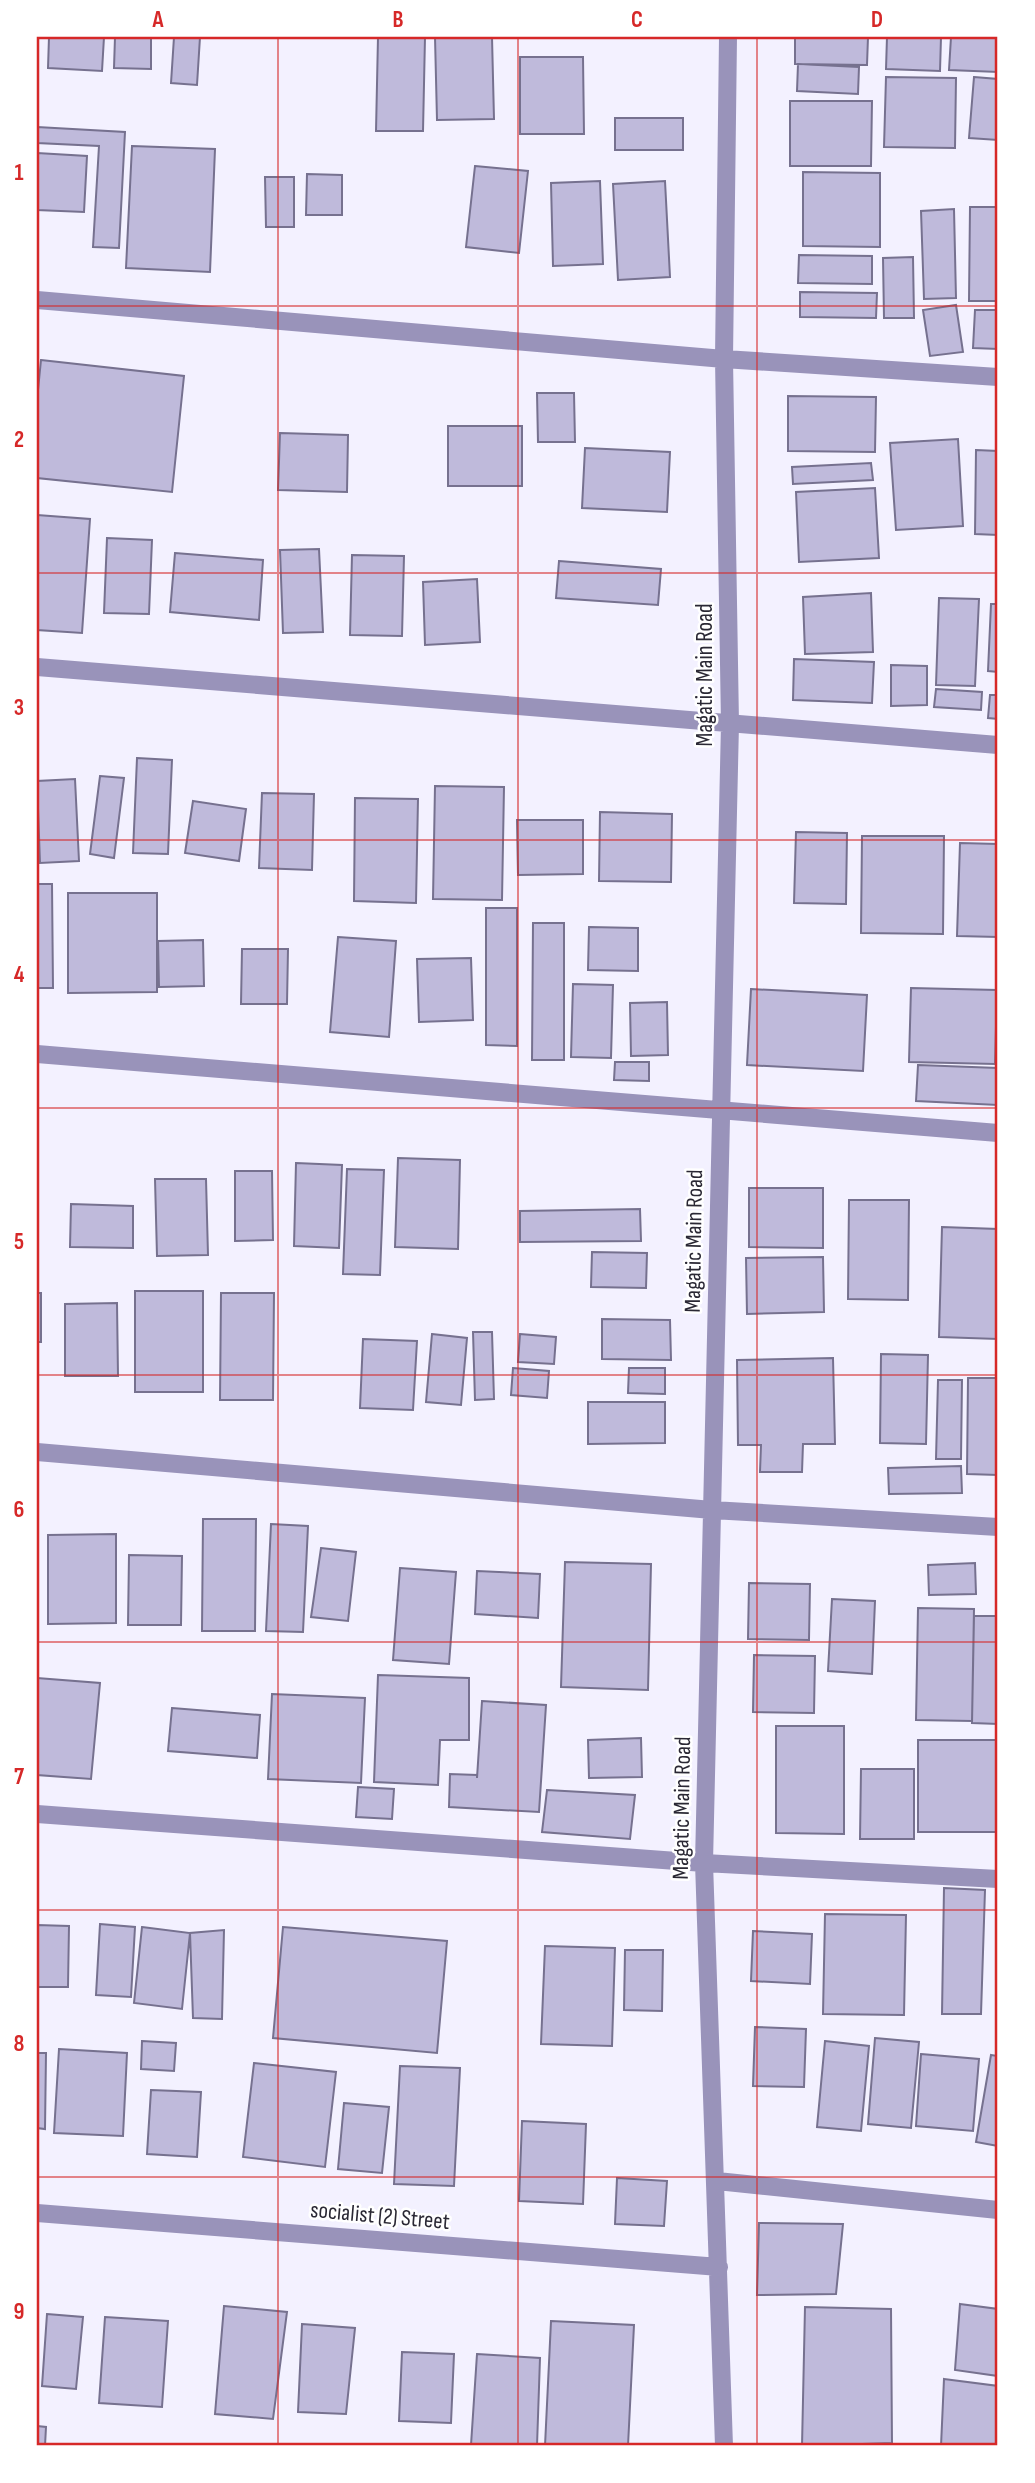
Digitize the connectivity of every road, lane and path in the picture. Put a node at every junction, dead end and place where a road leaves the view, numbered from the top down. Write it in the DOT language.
graph roads {
  1 [pos="728,37"];
  2 [pos="37,300"];
  3 [pos="724,359"];
  4 [pos="998,377"];
  5 [pos="37,667"];
  6 [pos="730,724"];
  7 [pos="998,745"];
  8 [pos="37,1055"];
  9 [pos="720,1110"];
  10 [pos="998,1133"];
  11 [pos="37,1452"];
  12 [pos="712,1510"];
  13 [pos="998,1527"];
  14 [pos="37,1814"];
  15 [pos="704,1863"];
  16 [pos="998,1879"];
  17 [pos="717,2182"];
  18 [pos="998,2210"];
  19 [pos="37,2213"];
  20 [pos="719,2267"];
  21 [pos="724,2446"];
  1 -- 3 [label="street, Magatic Main Road"];
  2 -- 3 [label="street"];
  3 -- 4 [label="street"];
  3 -- 6 [label="street, Magatic Main Road"];
  5 -- 6 [label="street"];
  6 -- 7 [label="street"];
  6 -- 9 [label="street, Magatic Main Road"];
  8 -- 9 [label="street"];
  9 -- 10 [label="street"];
  9 -- 12 [label="street, Magatic Main Road"];
  11 -- 12 [label="street"];
  12 -- 13 [label="street"];
  12 -- 15 [label="street, Magatic Main Road"];
  14 -- 15 [label="street"];
  15 -- 16 [label="street"];
  15 -- 17 [label="street, Magatic Main Road"];
  17 -- 18 [label="street"];
  17 -- 20 [label="street, Magatic Main Road"];
  19 -- 20 [label="street, socialist (2) Street"];
  20 -- 21 [label="street, Magatic Main Road"];
}
